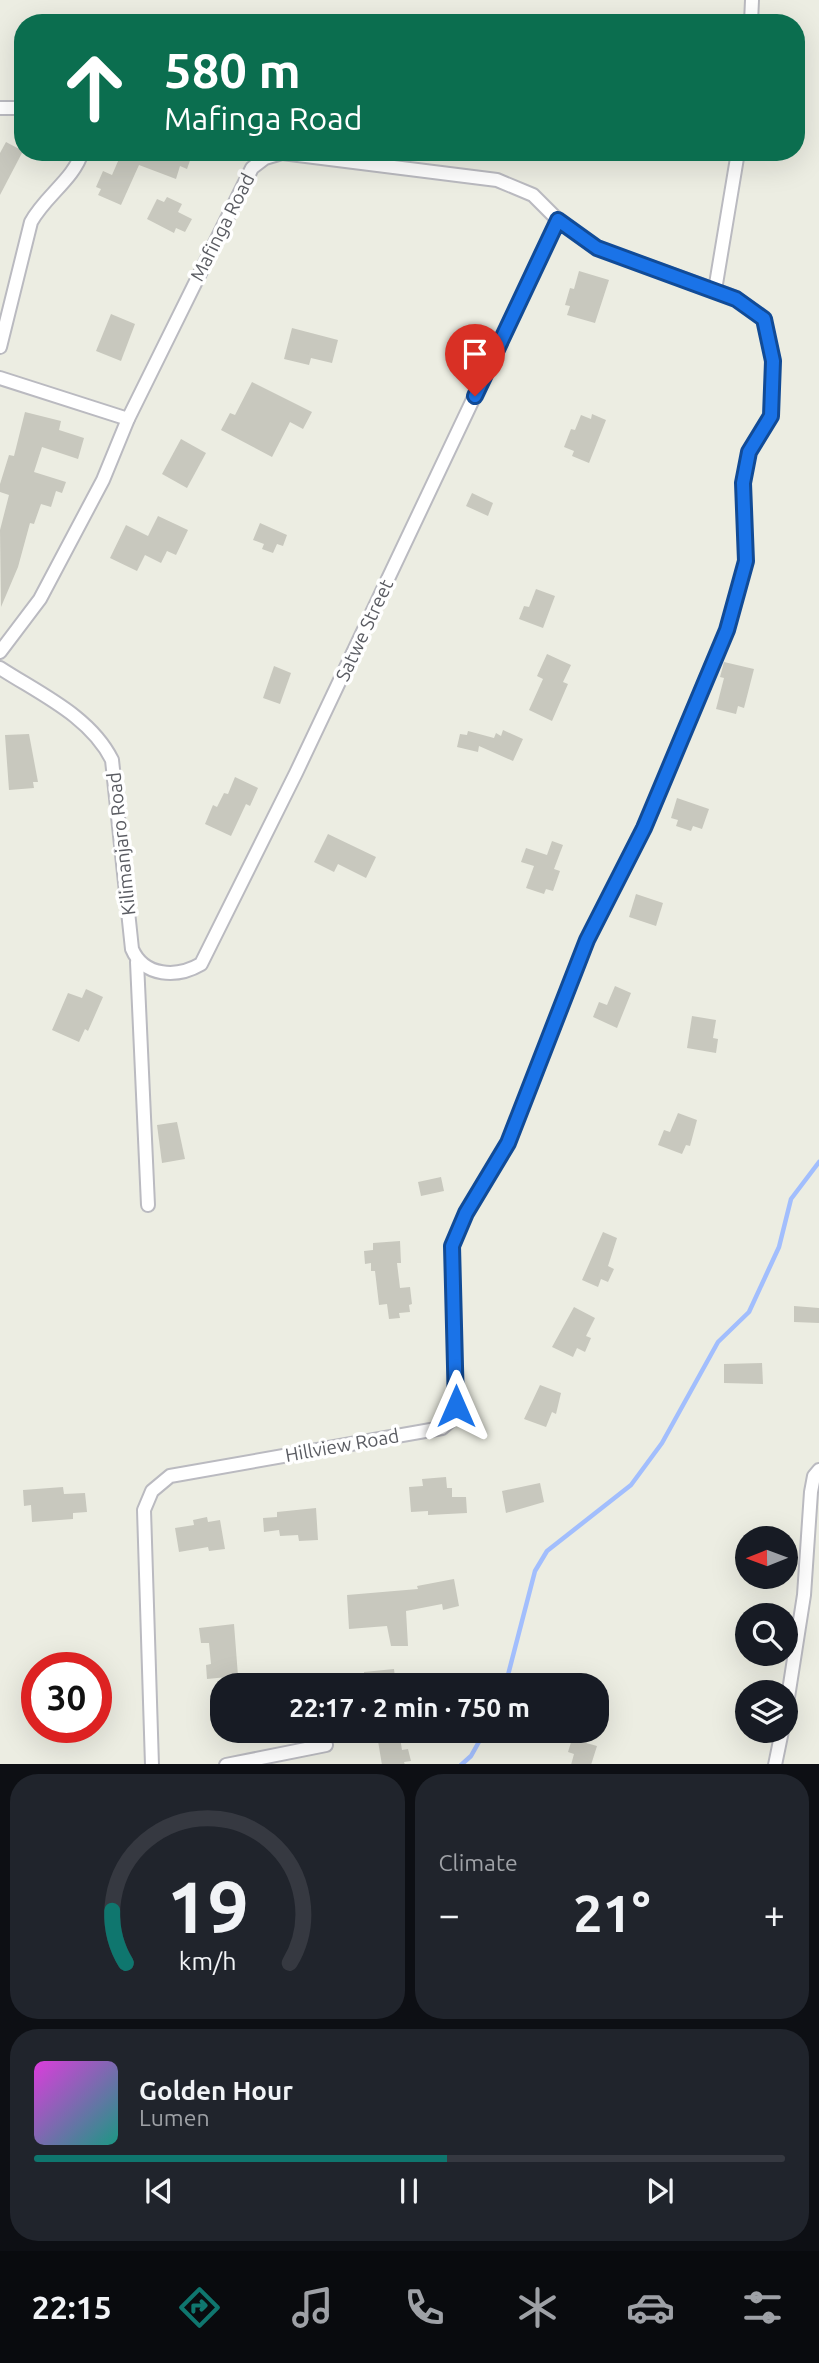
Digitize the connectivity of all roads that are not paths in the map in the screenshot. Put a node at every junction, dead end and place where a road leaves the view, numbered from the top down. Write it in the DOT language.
graph roads {
  1 [pos="79,161"];
  2 [pos="261,161"];
  3 [pos="346,161"];
  4 [pos="736,161"];
  5 [pos="558,220"];
  6 [pos="715,290"];
  7 [pos="0,347"];
  8 [pos="0,378"];
  9 [pos="128,419"];
  10 [pos="0,652"];
  11 [pos="0,668"];
  12 [pos="135,955"];
  13 [pos="148,1205"];
  14 [pos="819,1471"];
  15 [pos="791,1680"];
  16 [pos="780,1743"];
  17 [pos="326,1745"];
  18 [pos="152,1764"];
  19 [pos="231,1764"];
  20 [pos="775,1764"];
  1 -- 7 [label="street"];
  2 -- 9 [label="street, Mafinga Road"];
  3 -- 5 [label="street, Mafinga Road"];
  4 -- 6 [label="street"];
  5 -- 6 [label="street, Mafinga Road"];
  5 -- 12 [label="street, Satwe Street"];
  6 -- 18 [label="street, Hillview Road"];
  8 -- 9 [label="street"];
  9 -- 10 [label="street, Mafinga Road"];
  11 -- 12 [label="street, Kilimanjaro Road"];
  12 -- 13 [label="street, Kilimanjaro Road"];
  14 -- 15 [label="street"];
  16 -- 20 [label="street"];
  17 -- 19 [label="street"];
}
